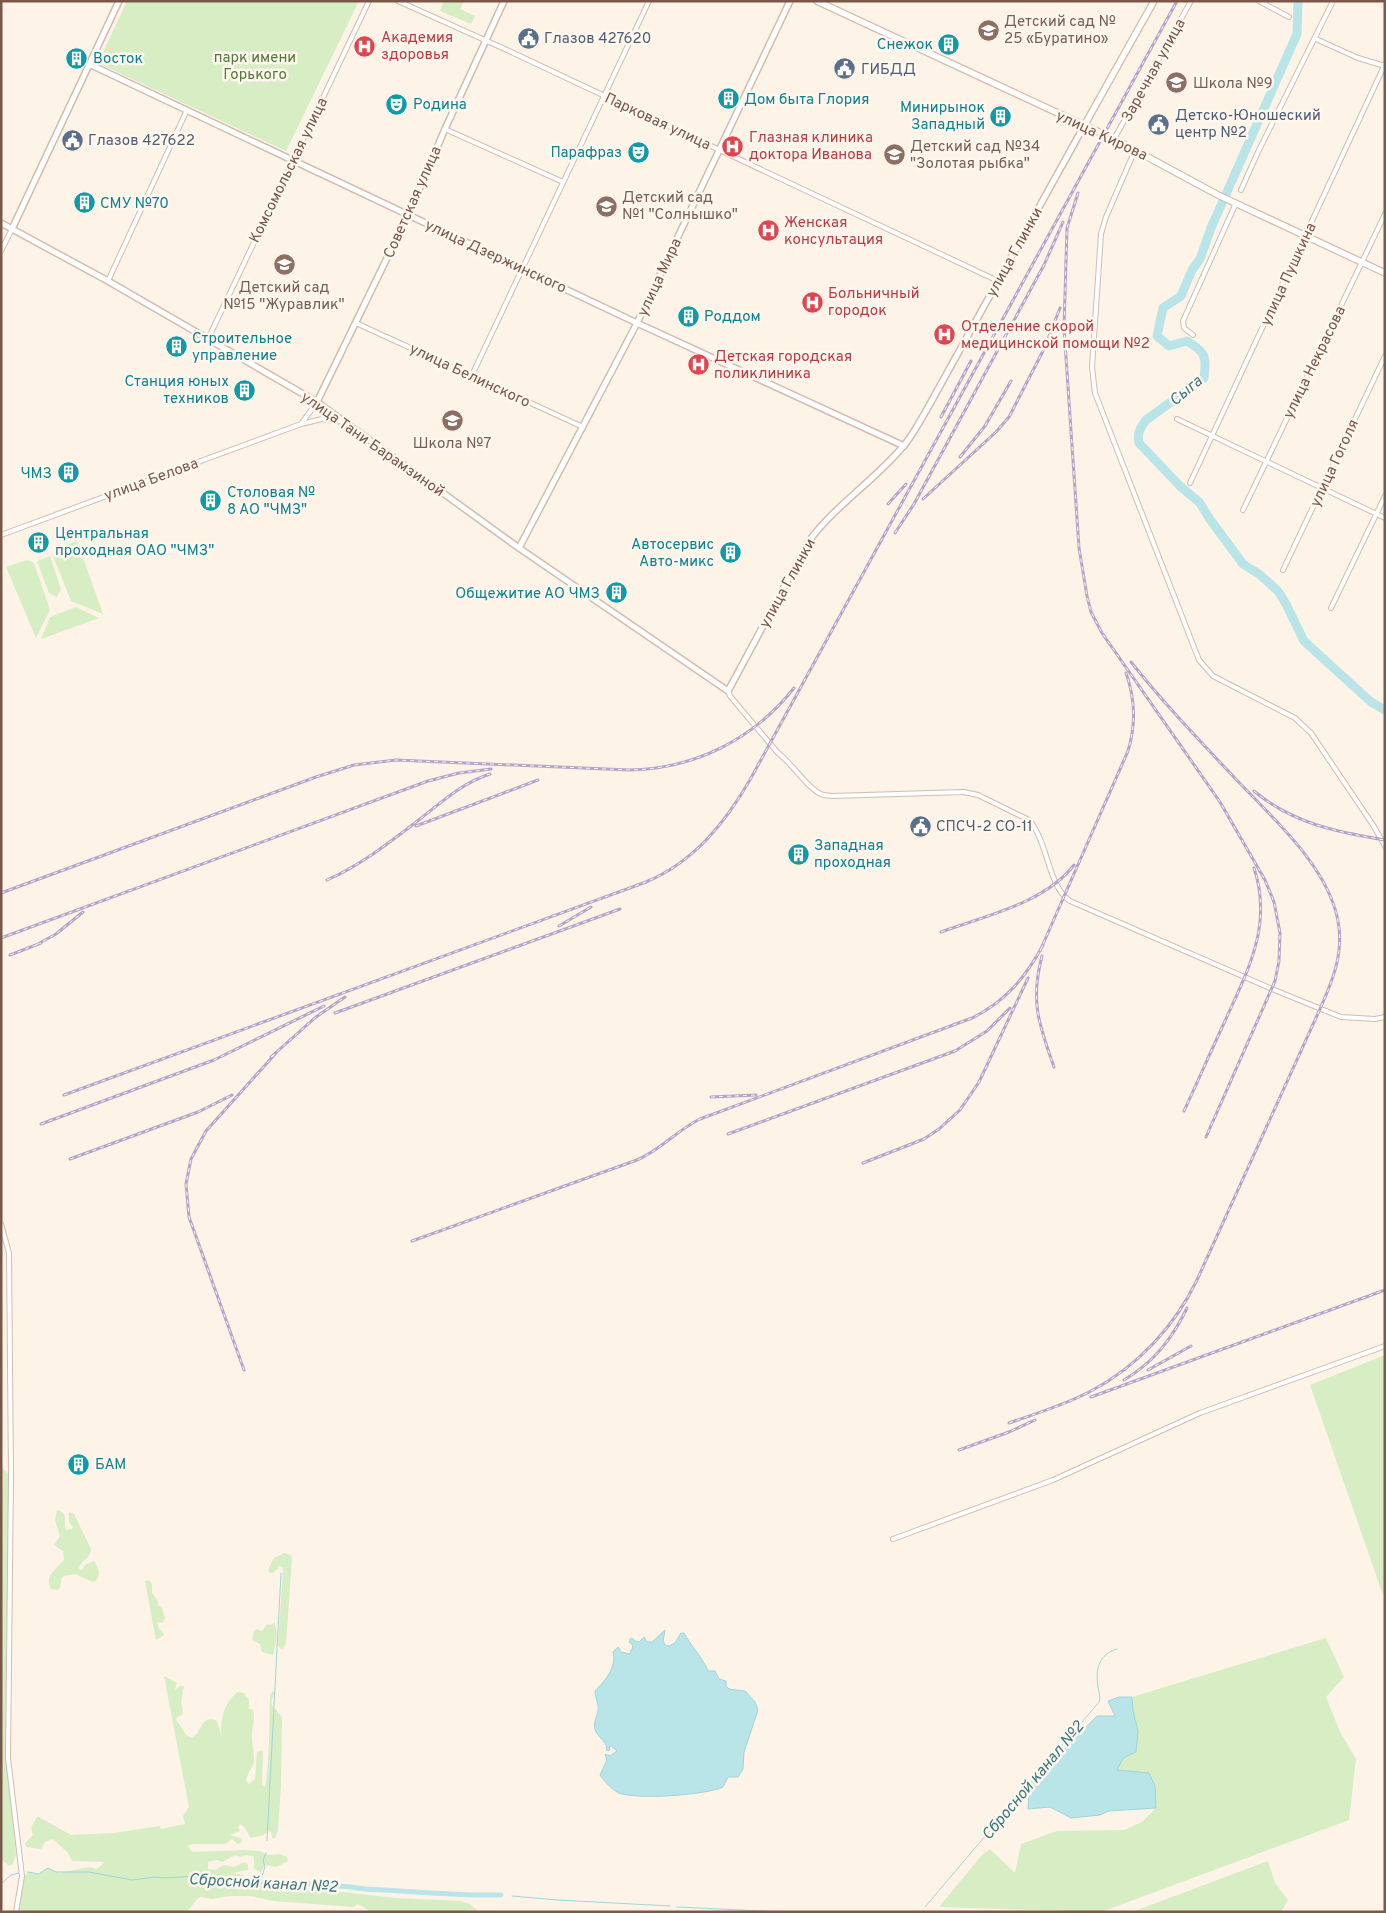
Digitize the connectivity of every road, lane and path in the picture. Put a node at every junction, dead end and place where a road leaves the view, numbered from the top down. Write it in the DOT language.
graph roads {
  1 [pos="119,1"];
  2 [pos="369,1"];
  3 [pos="398,1"];
  4 [pos="504,1"];
  5 [pos="648,1"];
  6 [pos="790,1"];
  7 [pos="817,1"];
  8 [pos="1154,1"];
  9 [pos="1191,1"];
  10 [pos="1259,1"];
  11 [pos="1333,1"];
  12 [pos="1289,17"];
  13 [pos="1316,39"];
  14 [pos="486,41"];
  15 [pos="89,64"];
  16 [pos="1384,66"];
  17 [pos="604,96"];
  18 [pos="187,110"];
  19 [pos="1084,126"];
  20 [pos="445,129"];
  21 [pos="1114,139"];
  22 [pos="720,150"];
  23 [pos="1135,150"];
  24 [pos="292,161"];
  25 [pos="563,182"];
  26 [pos="1241,190"];
  27 [pos="1236,203"];
  28 [pos="1385,214"];
  29 [pos="408,215"];
  30 [pos="1,223"];
  31 [pos="12,229"];
  32 [pos="1306,236"];
  33 [pos="1,251"];
  34 [pos="1362,262"];
  35 [pos="522,268"];
  36 [pos="1385,273"];
  37 [pos="108,281"];
  38 [pos="998,281"];
  39 [pos="637,323"];
  40 [pos="356,324"];
  41 [pos="1193,335"];
  42 [pos="208,339"];
  43 [pos="1385,356"];
  44 [pos="472,375"];
  45 [pos="317,402"];
  46 [pos="1177,419"];
  47 [pos="348,423"];
  48 [pos="301,424"];
  49 [pos="583,427"];
  50 [pos="1212,436"];
  51 [pos="904,446"];
  52 [pos="1266,462"];
  53 [pos="1190,483"];
  54 [pos="1322,489"];
  55 [pos="1385,496"];
  56 [pos="1243,510"];
  57 [pos="1376,514"];
  58 [pos="1385,518"];
  59 [pos="1,535"];
  60 [pos="520,548"];
  61 [pos="1283,570"];
  62 [pos="1331,608"];
  63 [pos="728,691"];
  64 [pos="1385,846"];
  65 [pos="1385,1017"];
  66 [pos="1,1224"];
  67 [pos="1385,1346"];
  68 [pos="893,1539"];
  69 [pos="16,1912"];
  1 -- 15 [label="street"];
  2 -- 24 [label="street, Комсомольская улица"];
  3 -- 14 [label="street, Парковая улица"];
  4 -- 14 [label="street, Советская улица"];
  5 -- 17 [label="street"];
  6 -- 22 [label="street, улица Мира"];
  7 -- 19 [label="main road, улица Кирова"];
  8 -- 19 [label="main road, улица Глинки"];
  9 -- 21 [label="street, Заречная улица"];
  10 -- 12 [label="street"];
  11 -- 13 [label="street"];
  13 -- 16 [label="street"];
  13 -- 26 [label="street"];
  14 -- 17 [label="street, Парковая улица"];
  14 -- 20 [label="street, Советская улица"];
  15 -- 18 [label="street, улица Дзержинского"];
  15 -- 31 [label="street"];
  16 -- 32 [label="street, улица Пушкина"];
  17 -- 22 [label="street, Парковая улица"];
  17 -- 25 [label="street"];
  18 -- 24 [label="street, улица Дзержинского"];
  18 -- 37 [label="street"];
  19 -- 21 [label="main road, улица Кирова"];
  19 -- 38 [label="street, улица Глинки"];
  20 -- 25 [label="street"];
  20 -- 29 [label="street, Советская улица"];
  21 -- 23 [label="main road, улица Кирова"];
  22 -- 38 [label="street, Парковая улица"];
  22 -- 39 [label="street, улица Мира"];
  23 -- 27 [label="main road, улица Кирова"];
  23 -- 64 [label="street"];
  24 -- 29 [label="street, улица Дзержинского"];
  24 -- 42 [label="street, Комсомольская улица"];
  25 -- 35 [label="street"];
  27 -- 32 [label="main road, улица Кирова"];
  27 -- 41 [label="street"];
  28 -- 34 [label="street, улица Некрасова"];
  29 -- 35 [label="street, улица Дзержинского"];
  29 -- 40 [label="street, Советская улица"];
  30 -- 31 [label="street, улица Тани Барамзиной"];
  31 -- 33 [label="street"];
  31 -- 37 [label="street, улица Тани Барамзиной"];
  32 -- 34 [label="main road, улица Кирова"];
  32 -- 50 [label="street, улица Пушкина"];
  34 -- 36 [label="main road, улица Кирова"];
  34 -- 52 [label="street, улица Некрасова"];
  35 -- 39 [label="street, улица Дзержинского"];
  35 -- 44 [label="street"];
  37 -- 42 [label="street, улица Тани Барамзиной"];
  38 -- 51 [label="street, улица Глинки"];
  39 -- 49 [label="street, улица Мира"];
  39 -- 51 [label="street, улица Дзержинского"];
  40 -- 44 [label="street, улица Белинского"];
  40 -- 45 [label="street, Советская улица"];
  42 -- 45 [label="street, улица Тани Барамзиной"];
  43 -- 54 [label="street, улица Гоголя"];
  44 -- 49 [label="street, улица Белинского"];
  45 -- 47 [label="street, улица Тани Барамзиной"];
  45 -- 48 [label="street"];
  46 -- 50 [label="street"];
  47 -- 48 [label="street, улица Белова"];
  47 -- 60 [label="street, улица Тани Барамзиной"];
  48 -- 59 [label="street, улица Белова"];
  49 -- 60 [label="street, улица Мира"];
  50 -- 52 [label="street"];
  50 -- 53 [label="street, улица Пушкина"];
  51 -- 63 [label="street, улица Глинки"];
  52 -- 54 [label="street"];
  52 -- 56 [label="street, улица Некрасова"];
  54 -- 57 [label="street"];
  54 -- 61 [label="street, улица Гоголя"];
  55 -- 57 [label="street"];
  57 -- 58 [label="street"];
  57 -- 62 [label="street"];
  60 -- 63 [label="street, улица Тани Барамзиной"];
  63 -- 65 [label="street"];
  66 -- 69 [label="street"];
  67 -- 68 [label="street"];
}
